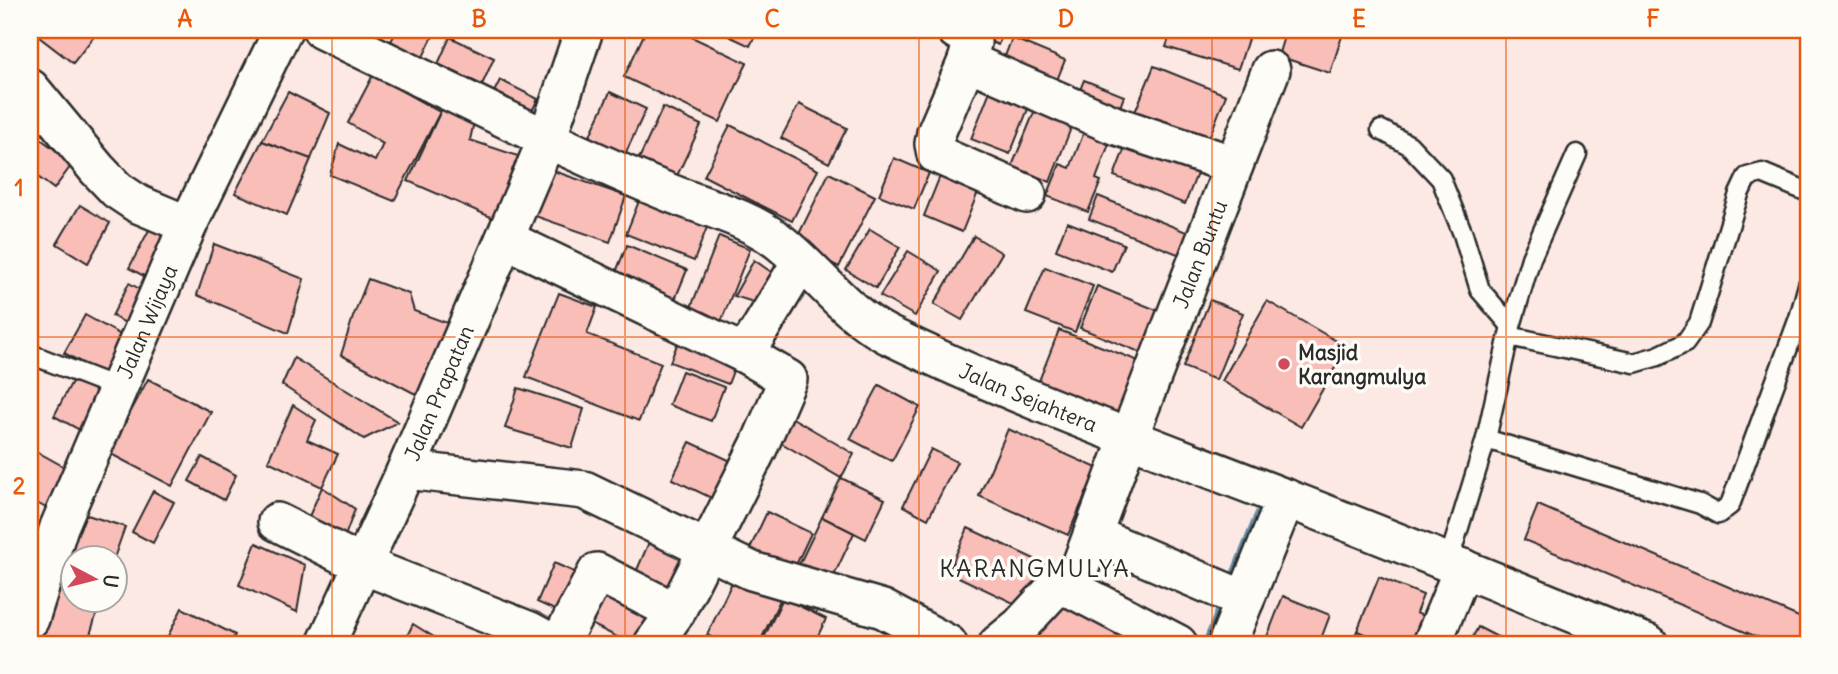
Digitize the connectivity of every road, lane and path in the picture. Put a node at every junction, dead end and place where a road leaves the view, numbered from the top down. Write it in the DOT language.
graph roads {
  1 [pos="283,30"];
  2 [pos="322,30"];
  3 [pos="584,30"];
  4 [pos="961,46"];
  5 [pos="1271,70"];
  6 [pos="31,92"];
  7 [pos="1381,130"];
  8 [pos="547,139"];
  9 [pos="1577,154"];
  10 [pos="1234,165"];
  11 [pos="1808,192"];
  12 [pos="1027,194"];
  13 [pos="188,225"];
  14 [pos="505,239"];
  15 [pos="801,262"];
  16 [pos="1808,285"];
  17 [pos="1804,321"];
  18 [pos="1510,331"];
  19 [pos="30,354"];
  20 [pos="745,354"];
  21 [pos="106,383"];
  22 [pos="1128,439"];
  23 [pos="1486,439"];
  24 [pos="406,470"];
  25 [pos="1286,498"];
  26 [pos="277,522"];
  27 [pos="1093,535"];
  28 [pos="707,550"];
  29 [pos="363,565"];
  30 [pos="1455,566"];
  31 [pos="1072,589"];
  32 [pos="1233,595"];
  33 [pos="676,612"];
  34 [pos="30,619"];
  35 [pos="326,644"];
  36 [pos="554,644"];
  37 [pos="559,644"];
  38 [pos="653,644"];
  39 [pos="948,644"];
  40 [pos="998,644"];
  41 [pos="1178,644"];
  42 [pos="1227,644"];
  43 [pos="1432,644"];
  44 [pos="1649,644"];
  1 -- 13 [label="street, Jalan Wijaya"];
  2 -- 8 [label="street, Jalan Sejahtera"];
  3 -- 8 [label="street"];
  4 -- 10 [label="street"];
  4 -- 12 [label="street"];
  5 -- 10 [label="street, Jalan Buntu"];
  6 -- 13 [label="street"];
  7 -- 18 [label="lane"];
  8 -- 14 [label="street, Jalan Prapatan"];
  8 -- 15 [label="street, Jalan Sejahtera"];
  9 -- 18 [label="lane"];
  10 -- 22 [label="street, Jalan Buntu"];
  11 -- 18 [label="lane"];
  13 -- 21 [label="street, Jalan Wijaya"];
  14 -- 20 [label="street"];
  14 -- 24 [label="street, Jalan Prapatan"];
  15 -- 20 [label="street"];
  15 -- 22 [label="street, Jalan Sejahtera"];
  16 -- 17 [label="lane"];
  17 -- 23 [label="lane"];
  18 -- 23 [label="lane"];
  19 -- 21 [label="lane"];
  20 -- 28 [label="street"];
  21 -- 34 [label="street, Jalan Wijaya"];
  22 -- 25 [label="street, Jalan Sejahtera"];
  22 -- 27 [label="street, Jalan Buntu"];
  23 -- 30 [label="lane"];
  24 -- 28 [label="street"];
  24 -- 29 [label="street, Jalan Prapatan"];
  25 -- 30 [label="street, Jalan Sejahtera"];
  25 -- 32 [label="street"];
  26 -- 29 [label="street"];
  27 -- 31 [label="street, Jalan Buntu"];
  27 -- 32 [label="street"];
  28 -- 33 [label="street"];
  28 -- 39 [label="street"];
  29 -- 35 [label="street, Jalan Prapatan"];
  29 -- 36 [label="street"];
  30 -- 43 [label="street"];
  30 -- 44 [label="street, Jalan Sejahtera"];
  31 -- 40 [label="street"];
  31 -- 41 [label="street"];
  32 -- 42 [label="street"];
  33 -- 37 [label="street"];
  33 -- 38 [label="street"];
}
